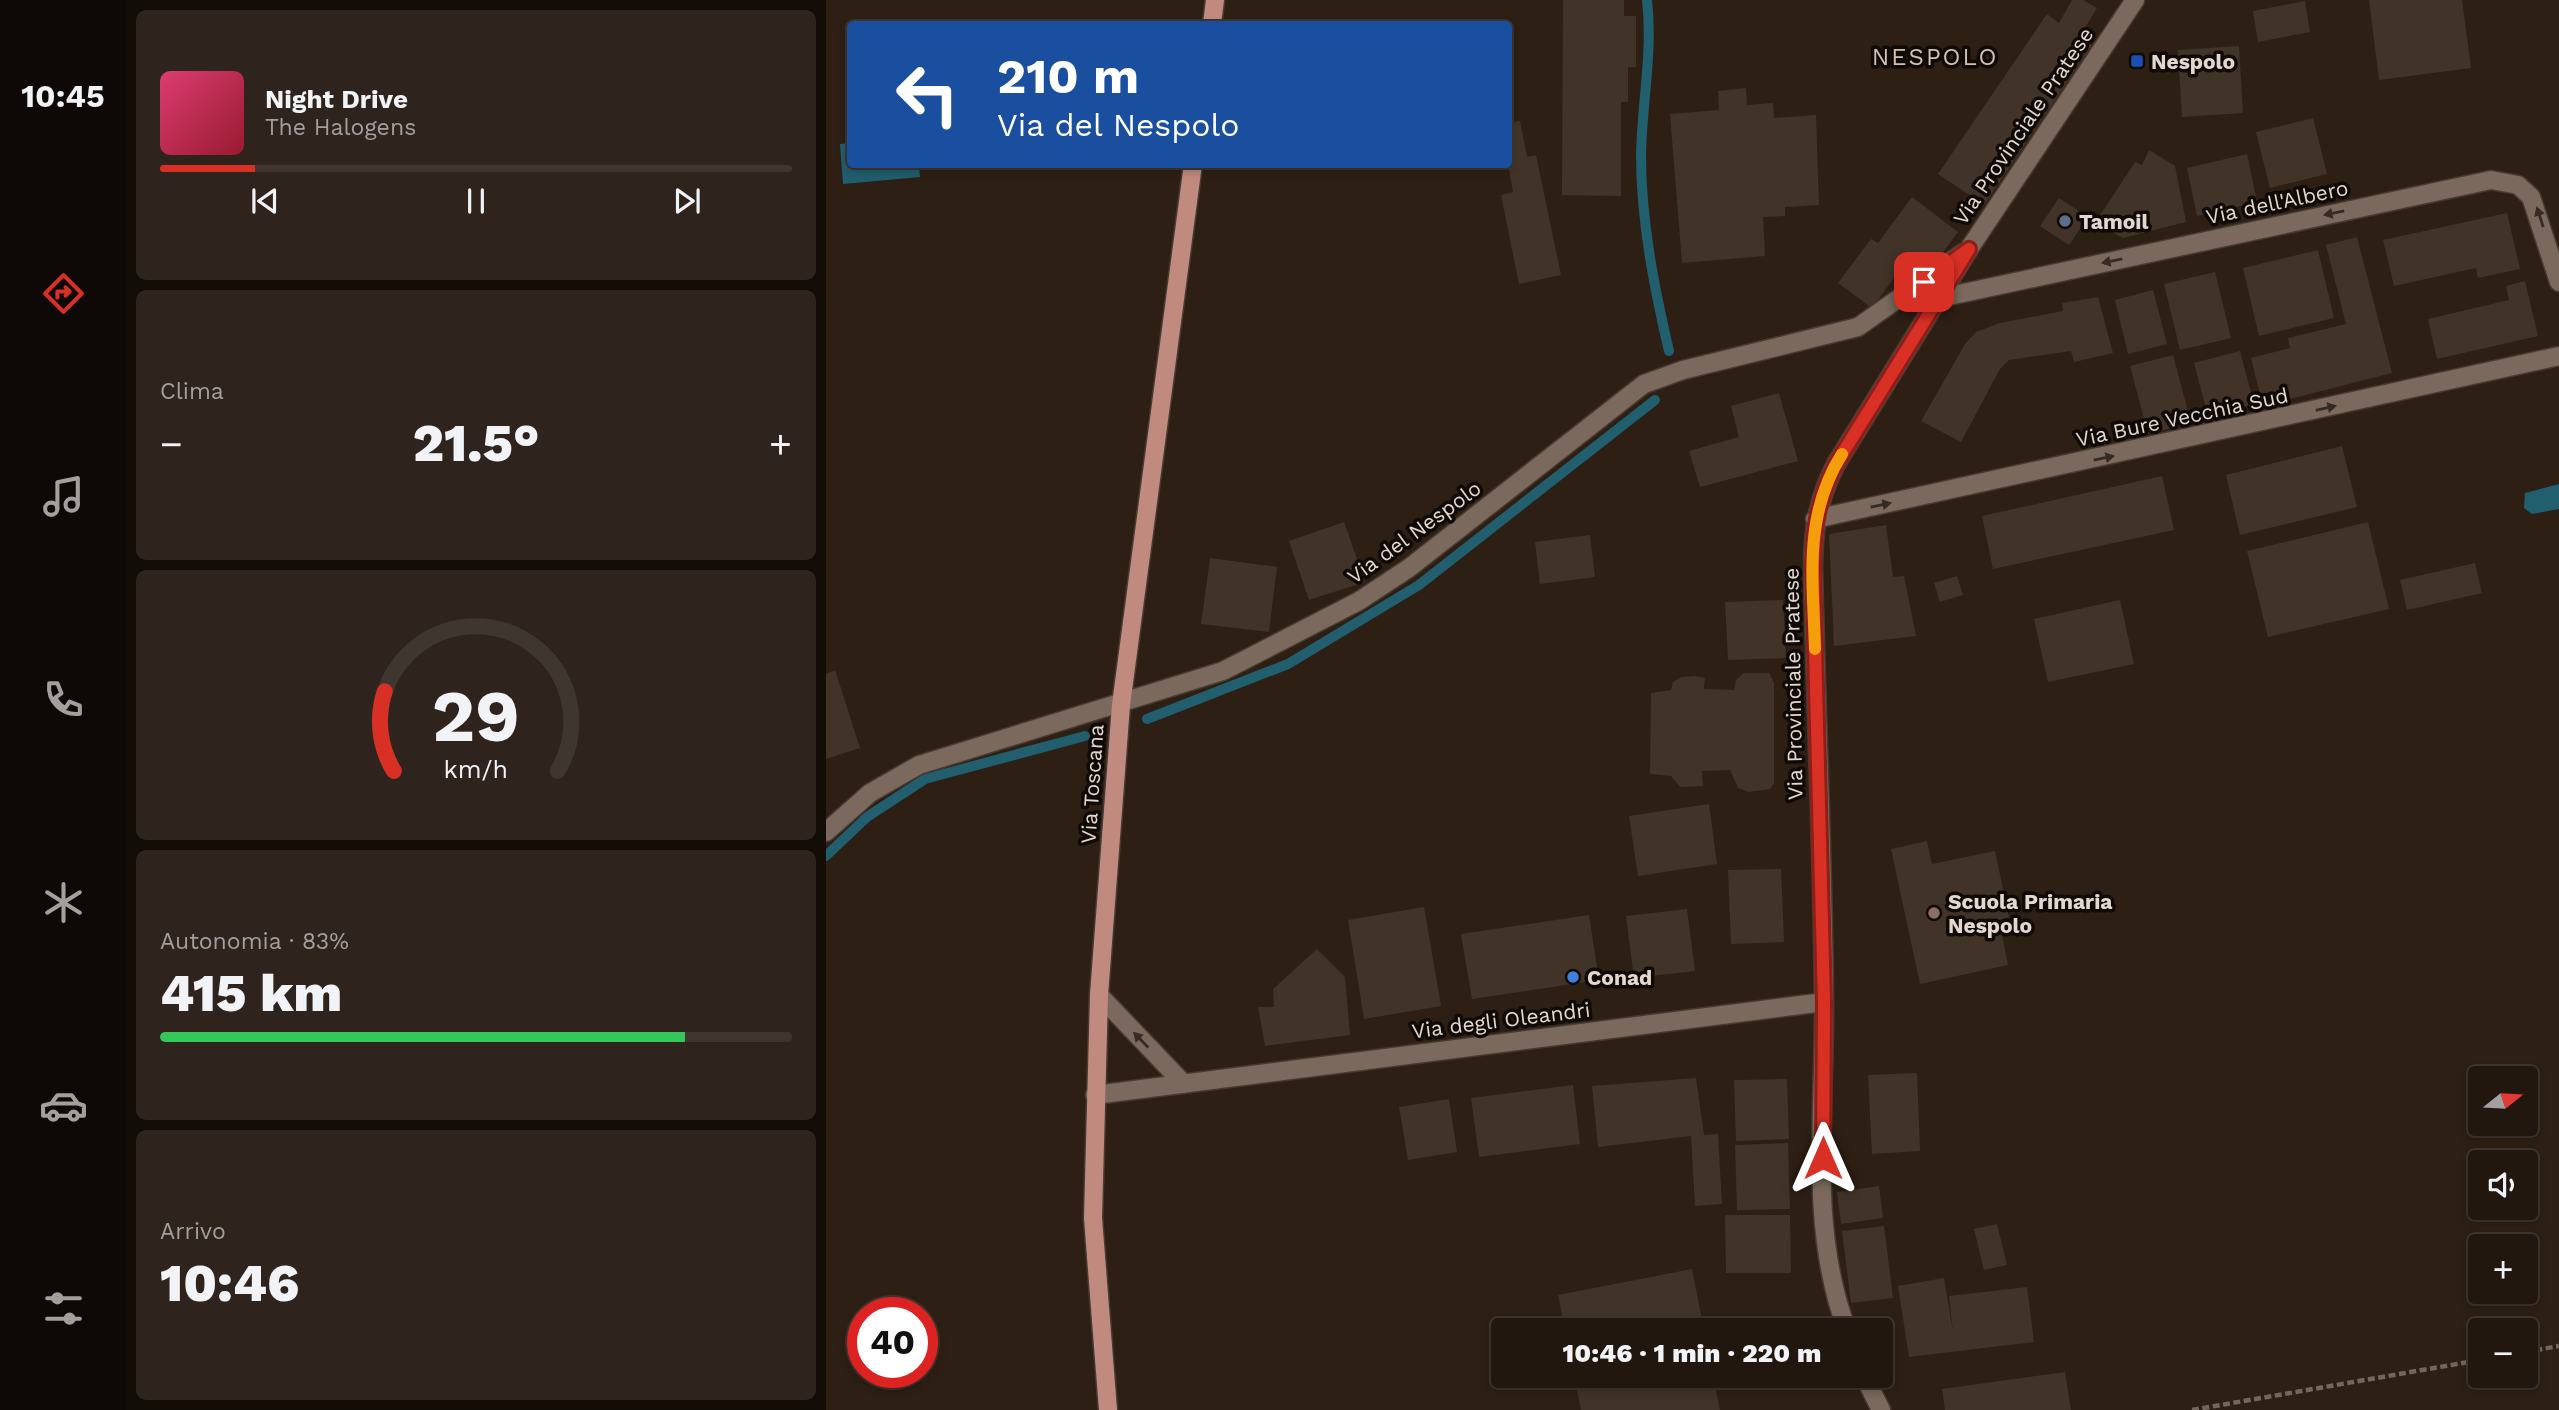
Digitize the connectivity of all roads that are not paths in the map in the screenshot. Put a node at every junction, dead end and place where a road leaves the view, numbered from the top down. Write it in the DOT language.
graph roads {
  1 [pos="1215,0"];
  2 [pos="2135,0"];
  3 [pos="1212,21"];
  4 [pos="1192,168"];
  5 [pos="1969,249"];
  6 [pos="2559,282"];
  7 [pos="1940,298"];
  8 [pos="2559,356"];
  9 [pos="1815,519"];
  10 [pos="1121,705"];
  11 [pos="826,832"];
  12 [pos="1099,995"];
  13 [pos="1824,1002"];
  14 [pos="1184,1084"];
  15 [pos="1095,1095"];
  16 [pos="1844,1318"];
  17 [pos="1870,1388"];
  18 [pos="1108,1410"];
  19 [pos="1881,1410"];
  1 -- 3 [label="main road"];
  2 -- 5 [label="street, Via Provinciale Pratese"];
  4 -- 10 [label="main road, Via Toscana"];
  5 -- 7 [label="street, Via Provinciale Pratese"];
  5 -- 10 [label="street, Via del Nespolo"];
  6 -- 7 [label="street, Via dell'Albero, one-way"];
  7 -- 9 [label="street, Via Provinciale Pratese"];
  9 -- 8 [label="street, Via Bure Vecchia Sud, one-way"];
  9 -- 13 [label="street, Via Provinciale Pratese"];
  10 -- 11 [label="street, Via del Nespolo"];
  10 -- 12 [label="main road, Via Toscana"];
  14 -- 12 [label="street, one-way"];
  12 -- 15 [label="main road, Via Toscana"];
  13 -- 14 [label="street, Via degli Oleandri"];
  13 -- 16 [label="street, Via Provinciale Pratese"];
  14 -- 15 [label="street, Via degli Oleandri"];
  15 -- 18 [label="main road, Via Toscana"];
  17 -- 19 [label="street"];
}
